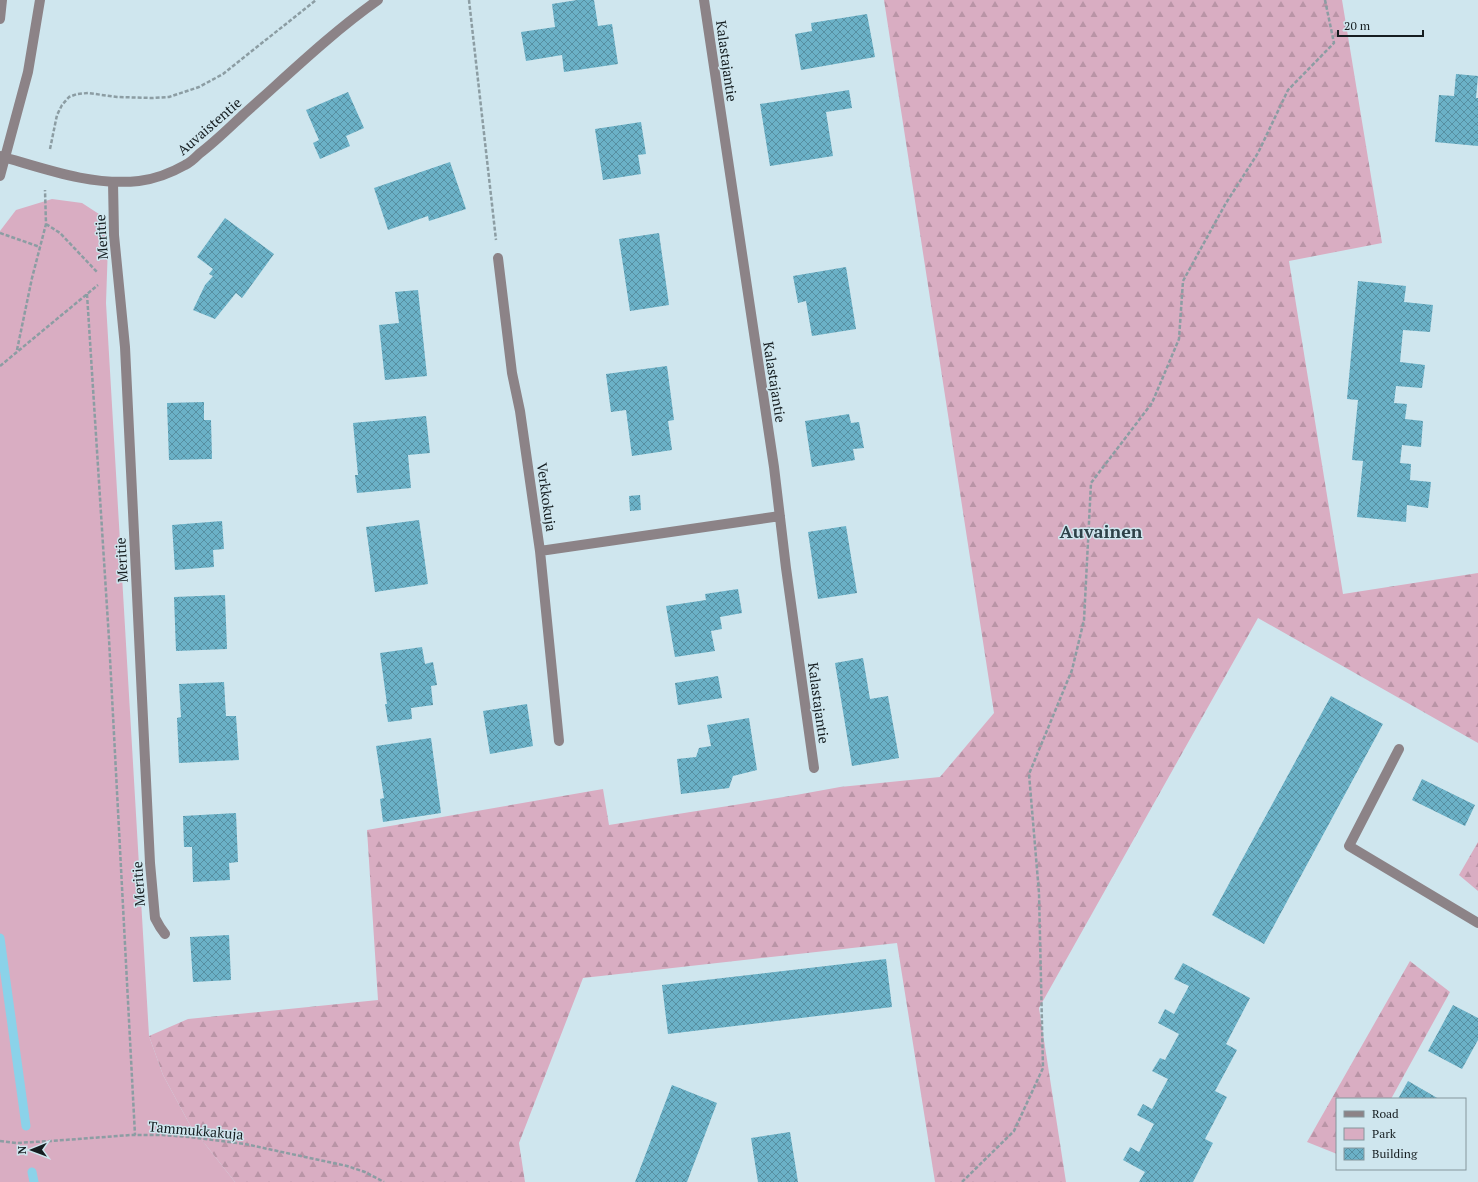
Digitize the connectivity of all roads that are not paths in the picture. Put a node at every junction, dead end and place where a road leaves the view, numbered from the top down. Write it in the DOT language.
graph roads {
  1 [pos="2,0"];
  2 [pos="40,0"];
  3 [pos="378,0"];
  4 [pos="704,0"];
  5 [pos="0,19"];
  6 [pos="3,156"];
  7 [pos="0,176"];
  8 [pos="112,182"];
  9 [pos="498,258"];
  10 [pos="780,516"];
  11 [pos="540,551"];
  12 [pos="559,741"];
  13 [pos="1399,749"];
  14 [pos="814,768"];
  15 [pos="1478,923"];
  16 [pos="165,934"];
  1 -- 5 [label="street"];
  2 -- 6 [label="street"];
  3 -- 8 [label="street, Auvaistentie"];
  4 -- 10 [label="street, Kalastajantie"];
  6 -- 7 [label="street"];
  6 -- 8 [label="street, Auvaistentie"];
  8 -- 16 [label="street, Meritie"];
  9 -- 11 [label="street, Verkkokuja"];
  10 -- 11 [label="street"];
  10 -- 14 [label="street, Kalastajantie"];
  11 -- 12 [label="street, Verkkokuja"];
  13 -- 15 [label="street"];
}
